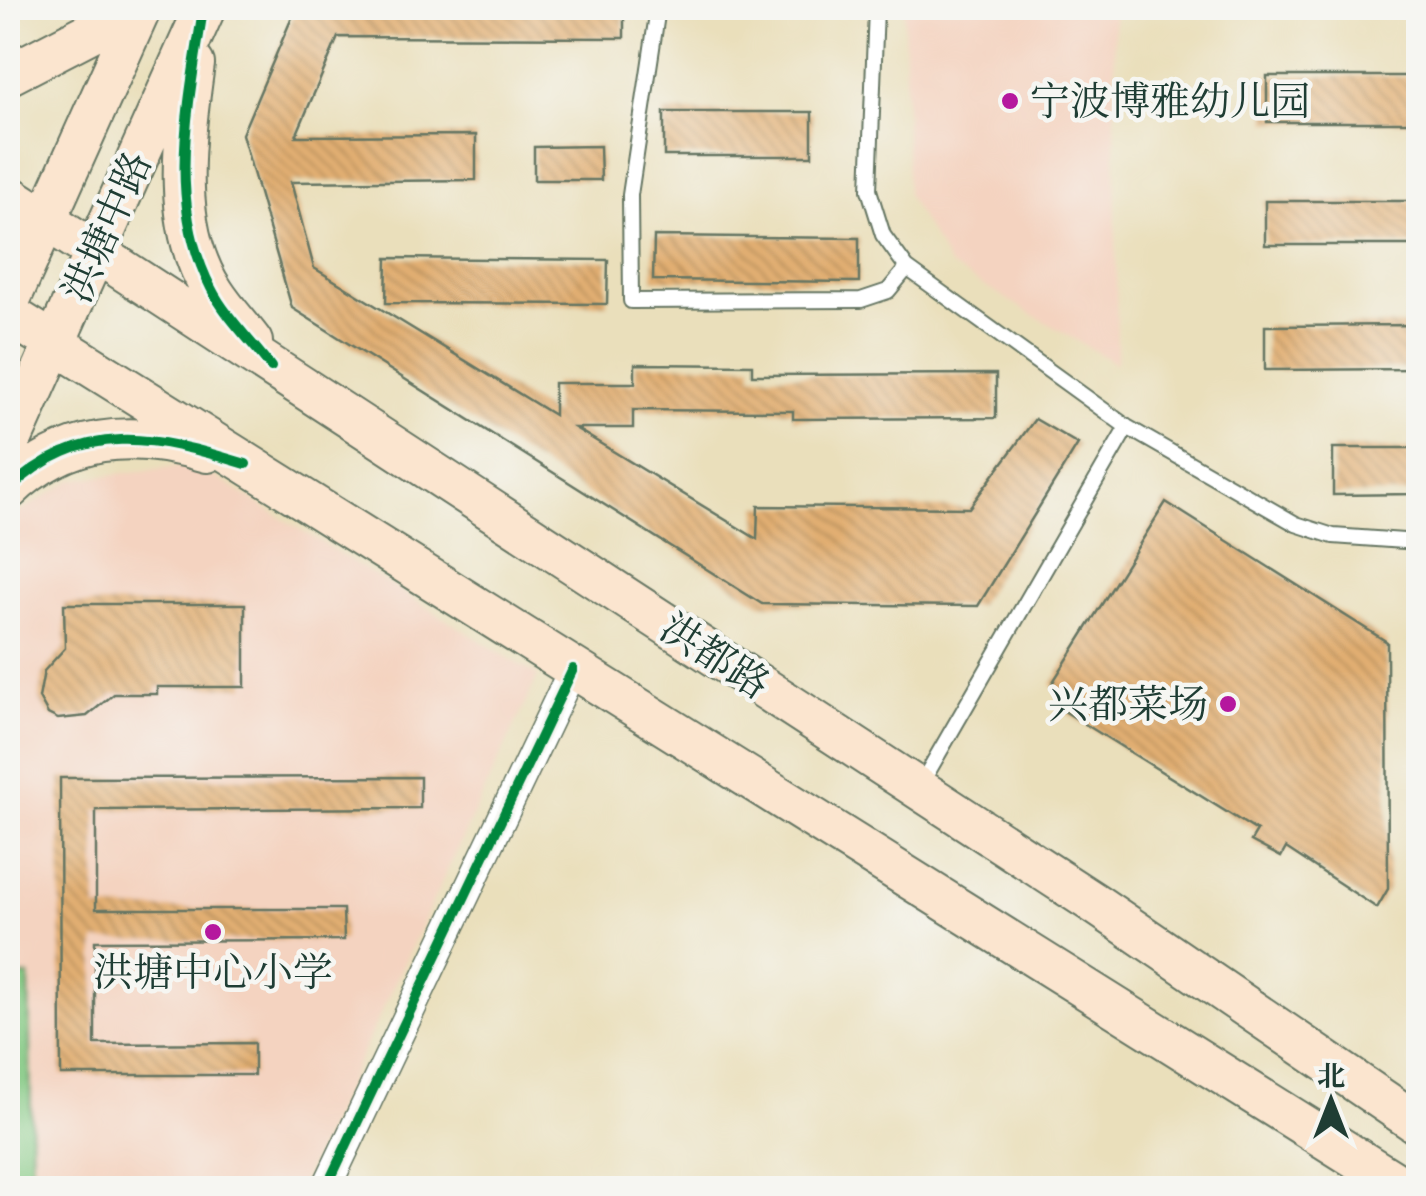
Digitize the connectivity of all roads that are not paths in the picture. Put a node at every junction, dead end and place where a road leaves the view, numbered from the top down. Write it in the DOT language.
graph roads {
  1 [pos="122,8"];
  2 [pos="140,8"];
  3 [pos="658,8"];
  4 [pos="876,8"];
  5 [pos="204,12"];
  6 [pos="8,75"];
  7 [pos="8,195"];
  8 [pos="46,220"];
  9 [pos="96,253"];
  10 [pos="906,268"];
  11 [pos="8,304"];
  12 [pos="8,314"];
  13 [pos="55,344"];
  14 [pos="272,367"];
  15 [pos="1127,427"];
  16 [pos="8,446"];
  17 [pos="246,464"];
  18 [pos="8,490"];
  19 [pos="1418,542"];
  20 [pos="573,669"];
  21 [pos="918,788"];
  22 [pos="1418,1124"];
  23 [pos="326,1188"];
  24 [pos="1404,1188"];
  1 -- 6 [label="main road"];
  2 -- 8 [label="main road, 洪塘中路"];
  3 -- 10 [label="lane"];
  4 -- 10 [label="lane"];
  5 -- 9 [label="main road, 洪塘中路"];
  5 -- 14 [label="main road"];
  7 -- 8 [label="main road, 洪都路"];
  8 -- 9 [label="main road, 洪都路"];
  8 -- 11 [label="main road, 洪塘中路"];
  9 -- 13 [label="main road, 洪塘中路"];
  9 -- 14 [label="main road, 洪都路"];
  10 -- 15 [label="lane"];
  12 -- 13 [label="main road"];
  13 -- 16 [label="main road, 洪塘中路"];
  13 -- 17 [label="main road"];
  14 -- 21 [label="main road, 洪都路"];
  15 -- 19 [label="lane"];
  15 -- 21 [label="lane"];
  17 -- 18 [label="main road"];
  17 -- 20 [label="main road"];
  20 -- 23 [label="street"];
  20 -- 24 [label="main road"];
  21 -- 22 [label="main road, 洪都路"];
}
